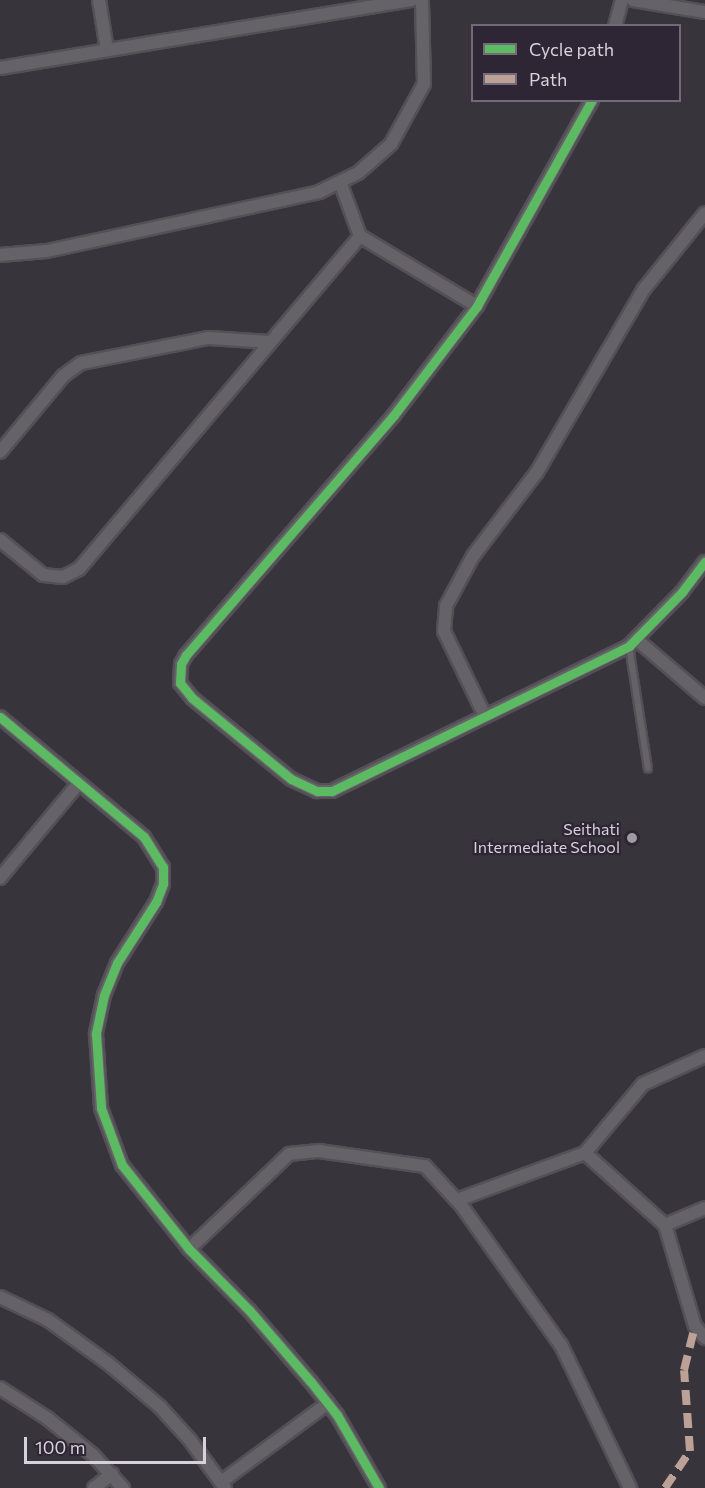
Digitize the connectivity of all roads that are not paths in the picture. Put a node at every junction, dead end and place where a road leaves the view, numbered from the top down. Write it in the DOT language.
graph roads {
  1 [pos="99,0"];
  2 [pos="412,0"];
  3 [pos="422,0"];
  4 [pos="622,0"];
  5 [pos="633,0"];
  6 [pos="705,12"];
  7 [pos="616,24"];
  8 [pos="107,50"];
  9 [pos="0,68"];
  10 [pos="591,102"];
  11 [pos="340,182"];
  12 [pos="705,213"];
  13 [pos="360,236"];
  14 [pos="0,255"];
  15 [pos="477,306"];
  16 [pos="270,342"];
  17 [pos="0,452"];
  18 [pos="0,540"];
  19 [pos="705,562"];
  20 [pos="632,643"];
  21 [pos="705,698"];
  22 [pos="485,716"];
  23 [pos="0,717"];
  24 [pos="648,769"];
  25 [pos="78,784"];
  26 [pos="0,878"];
  27 [pos="705,1056"];
  28 [pos="585,1153"];
  29 [pos="457,1200"];
  30 [pos="705,1208"];
  31 [pos="665,1224"];
  32 [pos="189,1249"];
  33 [pos="0,1297"];
  34 [pos="705,1338"];
  35 [pos="0,1388"];
  36 [pos="328,1403"];
  37 [pos="112,1474"];
  38 [pos="223,1485"];
  39 [pos="94,1488"];
  40 [pos="123,1488"];
  41 [pos="380,1488"];
  42 [pos="630,1488"];
  1 -- 8 [label="street"];
  2 -- 8 [label="street"];
  3 -- 11 [label="street"];
  4 -- 7 [label="street"];
  5 -- 6 [label="street"];
  8 -- 9 [label="street"];
  10 -- 15 [label="street"];
  11 -- 13 [label="street"];
  11 -- 14 [label="street"];
  12 -- 22 [label="street"];
  13 -- 15 [label="street"];
  13 -- 16 [label="street"];
  15 -- 22 [label="street"];
  16 -- 17 [label="street"];
  16 -- 18 [label="street"];
  19 -- 20 [label="street"];
  20 -- 21 [label="street"];
  20 -- 22 [label="street"];
  20 -- 24 [label="lane"];
  23 -- 25 [label="street"];
  25 -- 26 [label="street"];
  25 -- 32 [label="street"];
  27 -- 28 [label="street"];
  28 -- 29 [label="street"];
  28 -- 31 [label="street"];
  29 -- 32 [label="street"];
  29 -- 42 [label="street"];
  30 -- 31 [label="street"];
  31 -- 34 [label="street"];
  32 -- 36 [label="street"];
  33 -- 38 [label="street"];
  35 -- 37 [label="street"];
  36 -- 38 [label="street"];
  36 -- 41 [label="street"];
  37 -- 39 [label="street"];
  37 -- 40 [label="street"];
}
